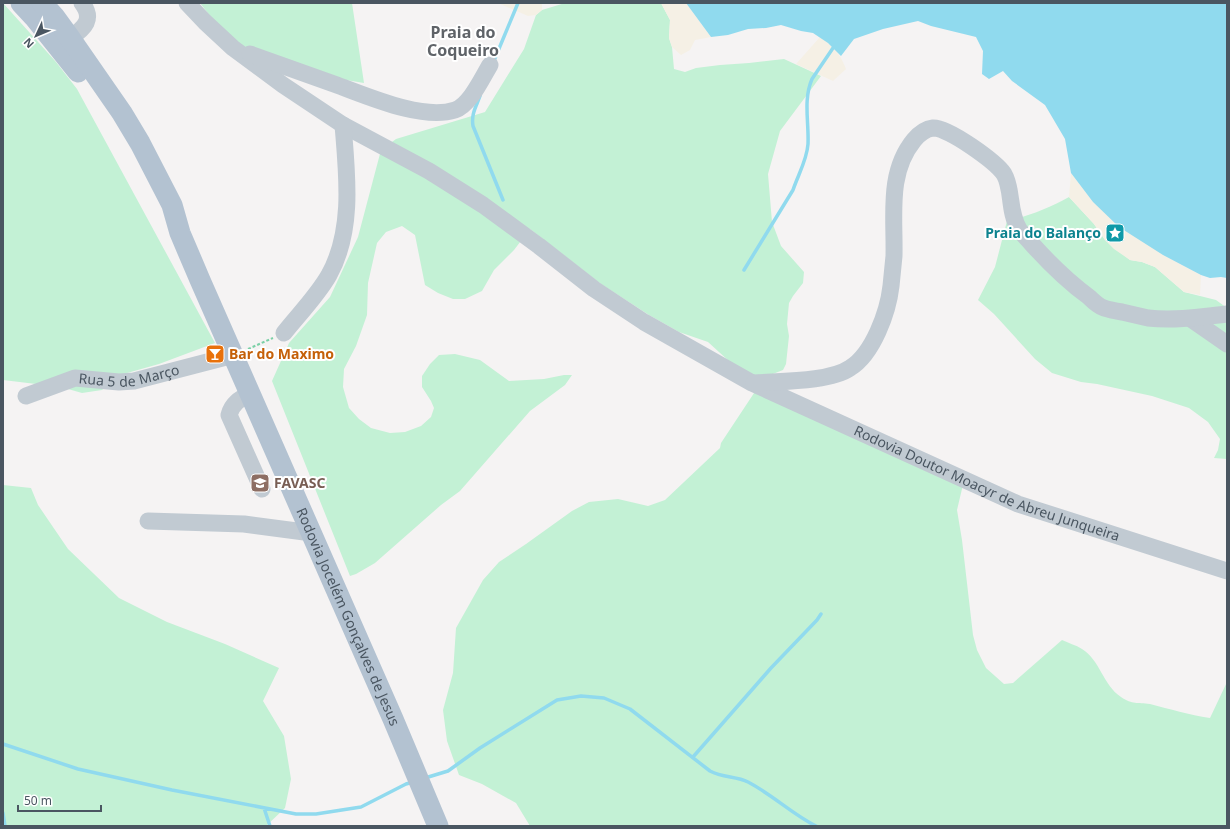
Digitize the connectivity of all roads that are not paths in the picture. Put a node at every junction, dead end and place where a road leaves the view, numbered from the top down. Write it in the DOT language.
graph roads {
  1 [pos="82,3"];
  2 [pos="187,3"];
  3 [pos="32,8"];
  4 [pos="70,38"];
  5 [pos="233,48"];
  6 [pos="490,65"];
  7 [pos="343,125"];
  8 [pos="180,233"];
  9 [pos="1227,314"];
  10 [pos="1191,319"];
  11 [pos="284,333"];
  12 [pos="1227,344"];
  13 [pos="234,355"];
  14 [pos="752,383"];
  15 [pos="251,393"];
  16 [pos="26,396"];
  17 [pos="262,490"];
  18 [pos="148,521"];
  19 [pos="312,533"];
  20 [pos="1227,571"];
  21 [pos="438,826"];
  1 -- 4 [label="street"];
  2 -- 5 [label="street, Rodovia Doutor Moacyr de Abreu Junqueira"];
  3 -- 4 [label="main road, Rodovia Jocelém Gonçalves de Jesus"];
  3 -- 8 [label="main road, Rodovia Jocelém Gonçalves de Jesus"];
  4 -- 8 [label="main road, Rodovia Jocelém Gonçalves de Jesus"];
  5 -- 6 [label="street"];
  5 -- 7 [label="street, Rodovia Doutor Moacyr de Abreu Junqueira"];
  7 -- 11 [label="street"];
  7 -- 14 [label="street, Rodovia Doutor Moacyr de Abreu Junqueira"];
  8 -- 13 [label="main road, Rodovia Jocelém Gonçalves de Jesus"];
  9 -- 10 [label="street"];
  10 -- 12 [label="street"];
  10 -- 14 [label="street"];
  13 -- 15 [label="main road, Rodovia Jocelém Gonçalves de Jesus"];
  13 -- 16 [label="street, Rua 5 de Março"];
  14 -- 20 [label="street, Rodovia Doutor Moacyr de Abreu Junqueira"];
  15 -- 17 [label="street"];
  15 -- 19 [label="main road, Rodovia Jocelém Gonçalves de Jesus"];
  18 -- 19 [label="street"];
  19 -- 21 [label="main road, Rodovia Jocelém Gonçalves de Jesus"];
}
